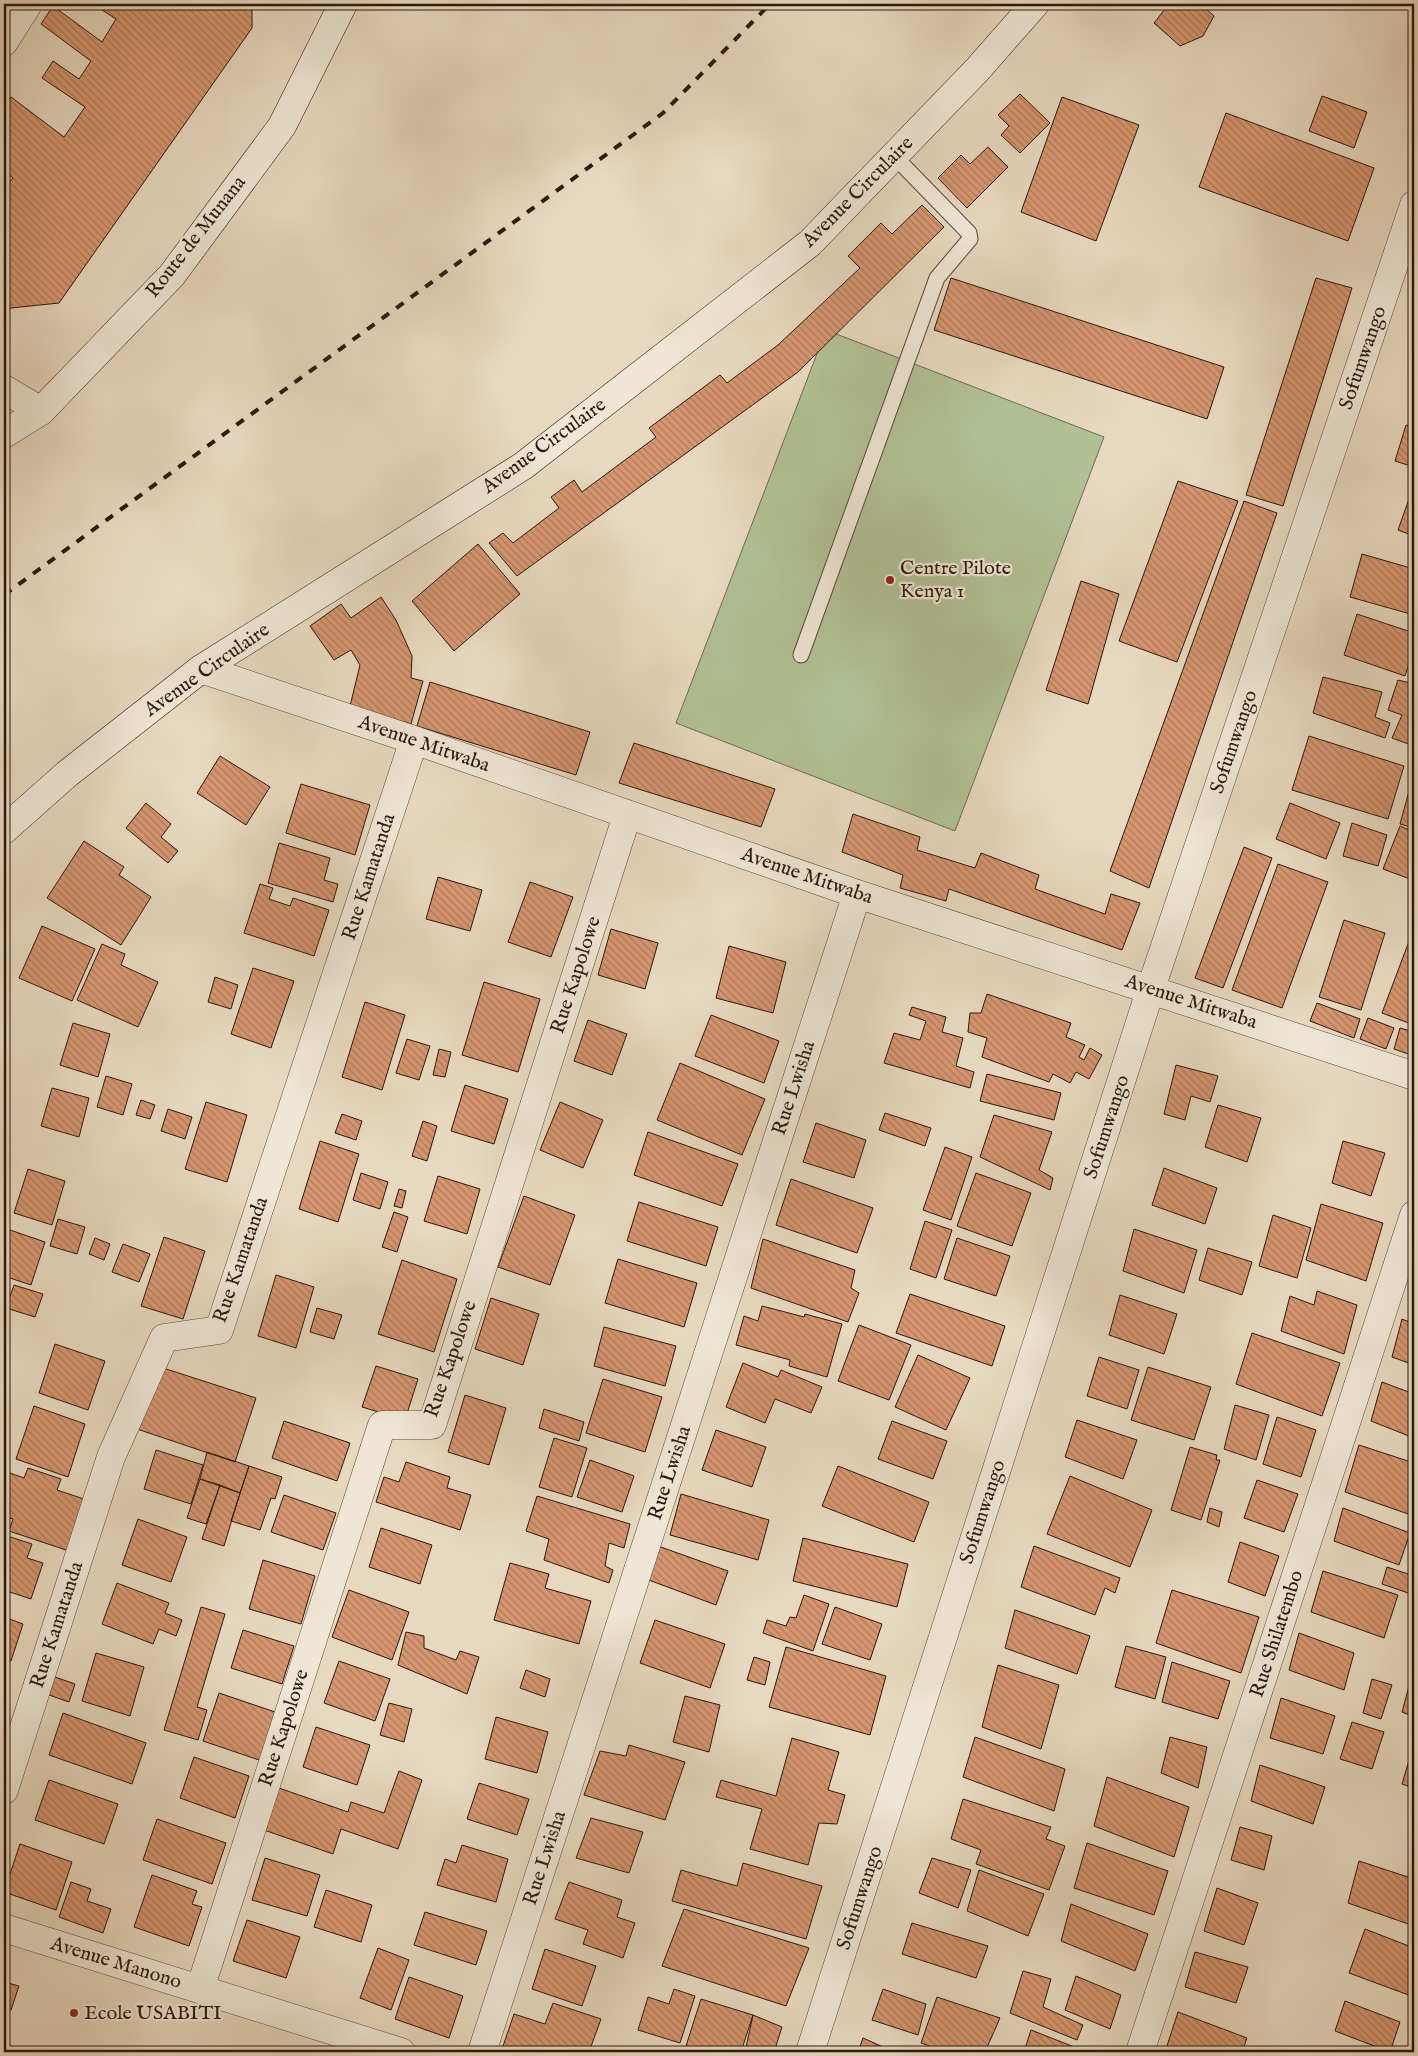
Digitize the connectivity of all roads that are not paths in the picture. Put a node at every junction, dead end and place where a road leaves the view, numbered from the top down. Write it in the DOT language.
graph roads {
  1 [pos="28,4"];
  2 [pos="343,4"];
  3 [pos="1035,4"];
  4 [pos="4,42"];
  5 [pos="894,156"];
  6 [pos="1414,204"];
  7 [pos="4,390"];
  8 [pos="40,411"];
  9 [pos="4,434"];
  10 [pos="801,655"];
  11 [pos="201,669"];
  12 [pos="414,740"];
  13 [pos="623,828"];
  14 [pos="4,830"];
  15 [pos="857,894"];
  16 [pos="1151,988"];
  17 [pos="1414,1076"];
  18 [pos="1414,1215"];
  19 [pos="4,1790"];
  20 [pos="4,1928"];
  21 [pos="200,1989"];
  22 [pos="401,2052"];
  23 [pos="482,2052"];
  24 [pos="810,2052"];
  25 [pos="1140,2052"];
  1 -- 4 [label="street"];
  2 -- 8 [label="street, Route de Munana"];
  3 -- 5 [label="street, Avenue Circulaire"];
  5 -- 10 [label="lane"];
  5 -- 11 [label="street, Avenue Circulaire"];
  6 -- 16 [label="street, Sofumwango"];
  7 -- 8 [label="street"];
  8 -- 9 [label="street, Route de Munana"];
  11 -- 12 [label="street, Avenue Mitwaba"];
  11 -- 14 [label="street, Avenue Circulaire"];
  12 -- 15 [label="street, Avenue Mitwaba"];
  12 -- 19 [label="street, Rue Kamatanda"];
  13 -- 21 [label="street, Rue Kapolowe"];
  15 -- 16 [label="street, Avenue Mitwaba"];
  15 -- 23 [label="street, Rue Lwisha"];
  16 -- 17 [label="street, Avenue Mitwaba"];
  16 -- 24 [label="street, Sofumwango"];
  18 -- 25 [label="street, Rue Shilatembo"];
  20 -- 21 [label="street, Avenue Manono"];
  21 -- 22 [label="street, Avenue Manono"];
}
